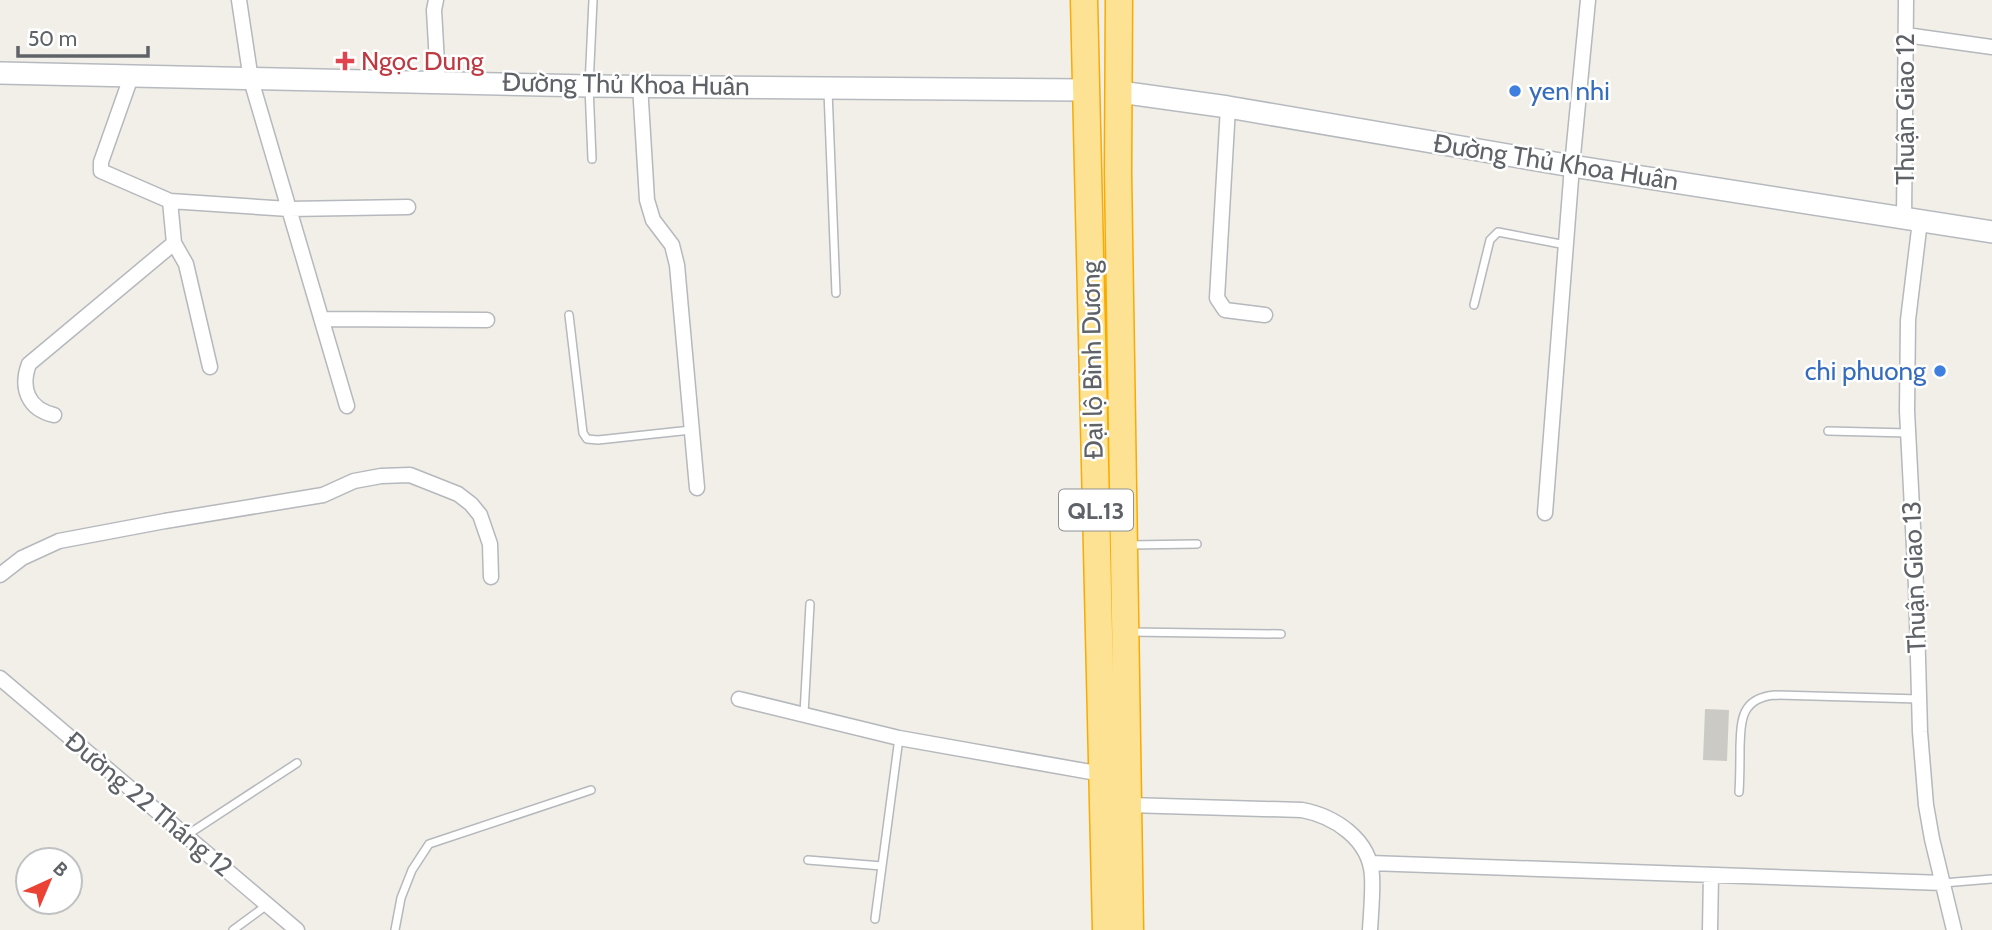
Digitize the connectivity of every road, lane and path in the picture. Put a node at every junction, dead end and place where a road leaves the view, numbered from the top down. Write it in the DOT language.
graph roads {
  1 [pos="239,0"];
  2 [pos="436,0"];
  3 [pos="593,0"];
  4 [pos="1084,0"];
  5 [pos="1119,0"];
  6 [pos="1588,0"];
  7 [pos="1906,0"];
  8 [pos="1906,35"];
  9 [pos="1992,47"];
  10 [pos="0,73"];
  11 [pos="131,77"];
  12 [pos="251,80"];
  13 [pos="438,81"];
  14 [pos="640,85"];
  15 [pos="589,86"];
  16 [pos="828,87"];
  17 [pos="1085,90"];
  18 [pos="1120,92"];
  19 [pos="1228,107"];
  20 [pos="593,159"];
  21 [pos="1572,166"];
  22 [pos="170,201"];
  23 [pos="408,207"];
  24 [pos="289,209"];
  25 [pos="1912,220"];
  26 [pos="1992,232"];
  27 [pos="174,243"];
  28 [pos="1566,245"];
  29 [pos="836,293"];
  30 [pos="1474,305"];
  31 [pos="569,315"];
  32 [pos="1265,315"];
  33 [pos="323,319"];
  34 [pos="486,320"];
  35 [pos="210,367"];
  36 [pos="347,406"];
  37 [pos="54,415"];
  38 [pos="691,429"];
  39 [pos="1828,430"];
  40 [pos="1908,433"];
  41 [pos="697,488"];
  42 [pos="1545,513"];
  43 [pos="1197,544"];
  44 [pos="1124,545"];
  45 [pos="0,575"];
  46 [pos="491,578"];
  47 [pos="810,604"];
  48 [pos="1126,632"];
  49 [pos="1281,634"];
  50 [pos="0,678"];
  51 [pos="739,698"];
  52 [pos="1919,699"];
  53 [pos="803,714"];
  54 [pos="899,738"];
  55 [pos="297,763"];
  56 [pos="1102,774"];
  57 [pos="591,790"];
  58 [pos="1739,792"];
  59 [pos="1128,806"];
  60 [pos="187,835"];
  61 [pos="808,860"];
  62 [pos="1370,863"];
  63 [pos="882,866"];
  64 [pos="1711,875"];
  65 [pos="1992,879"];
  66 [pos="1943,883"];
  67 [pos="268,904"];
  68 [pos="875,919"];
  69 [pos="233,930"];
  70 [pos="297,930"];
  71 [pos="395,930"];
  72 [pos="1106,930"];
  73 [pos="1130,930"];
  74 [pos="1370,930"];
  75 [pos="1710,930"];
  76 [pos="1954,930"];
  1 -- 12 [label="street"];
  2 -- 13 [label="street"];
  3 -- 15 [label="lane"];
  4 -- 17 [label="highway, Đại lộ Bình Dương / QL.13"];
  5 -- 18 [label="highway, Đại lộ Bình Dương / QL.13"];
  6 -- 21 [label="street"];
  7 -- 8 [label="street, Thuận Giao 12"];
  8 -- 9 [label="street"];
  8 -- 25 [label="street, Thuận Giao 12"];
  10 -- 11 [label="main road, Đường Thủ Khoa Huân"];
  11 -- 12 [label="main road, Đường Thủ Khoa Huân"];
  11 -- 22 [label="street"];
  12 -- 13 [label="main road, Đường Thủ Khoa Huân"];
  12 -- 24 [label="street"];
  13 -- 15 [label="main road, Đường Thủ Khoa Huân"];
  14 -- 15 [label="main road, Đường Thủ Khoa Huân"];
  14 -- 16 [label="main road, Đường Thủ Khoa Huân"];
  14 -- 38 [label="street"];
  15 -- 20 [label="lane"];
  16 -- 17 [label="main road, Đường Thủ Khoa Huân"];
  16 -- 29 [label="lane"];
  17 -- 18 [label="highway"];
  17 -- 56 [label="highway, Đại lộ Bình Dương / QL.13"];
  18 -- 19 [label="main road, Đường Thủ Khoa Huân"];
  18 -- 44 [label="highway, Đại lộ Bình Dương / QL.13"];
  19 -- 21 [label="main road, Đường Thủ Khoa Huân"];
  19 -- 32 [label="street"];
  21 -- 25 [label="main road, Đường Thủ Khoa Huân"];
  21 -- 28 [label="street"];
  22 -- 24 [label="street"];
  22 -- 27 [label="street"];
  23 -- 24 [label="street"];
  24 -- 33 [label="street"];
  25 -- 26 [label="main road, Đường Thủ Khoa Huân"];
  25 -- 40 [label="street, Thuận Giao 13"];
  27 -- 35 [label="street"];
  27 -- 37 [label="street"];
  28 -- 30 [label="lane"];
  28 -- 42 [label="street"];
  31 -- 38 [label="lane"];
  33 -- 34 [label="street"];
  33 -- 36 [label="street"];
  38 -- 41 [label="street"];
  39 -- 40 [label="lane"];
  40 -- 52 [label="street, Thuận Giao 13"];
  43 -- 44 [label="lane"];
  44 -- 48 [label="highway, Đại lộ Bình Dương / QL.13"];
  45 -- 46 [label="street"];
  47 -- 53 [label="lane"];
  48 -- 49 [label="lane"];
  48 -- 59 [label="highway, Đại lộ Bình Dương / QL.13"];
  50 -- 60 [label="street, Đường 22 Tháng 12"];
  51 -- 53 [label="street"];
  52 -- 58 [label="lane"];
  52 -- 66 [label="street, Thuận Giao 13"];
  53 -- 54 [label="street"];
  54 -- 56 [label="street"];
  54 -- 63 [label="lane"];
  55 -- 60 [label="lane"];
  56 -- 72 [label="highway, Đại lộ Bình Dương / QL.13"];
  57 -- 71 [label="lane"];
  59 -- 62 [label="street"];
  59 -- 73 [label="highway, Đại lộ Bình Dương / QL.13"];
  60 -- 67 [label="street, Đường 22 Tháng 12"];
  61 -- 63 [label="lane"];
  62 -- 64 [label="street"];
  62 -- 74 [label="street"];
  63 -- 68 [label="lane"];
  64 -- 66 [label="street"];
  64 -- 75 [label="street"];
  65 -- 66 [label="lane"];
  66 -- 76 [label="street, Thuận Giao 13"];
  67 -- 69 [label="lane"];
  67 -- 70 [label="street, Đường 22 Tháng 12"];
}
